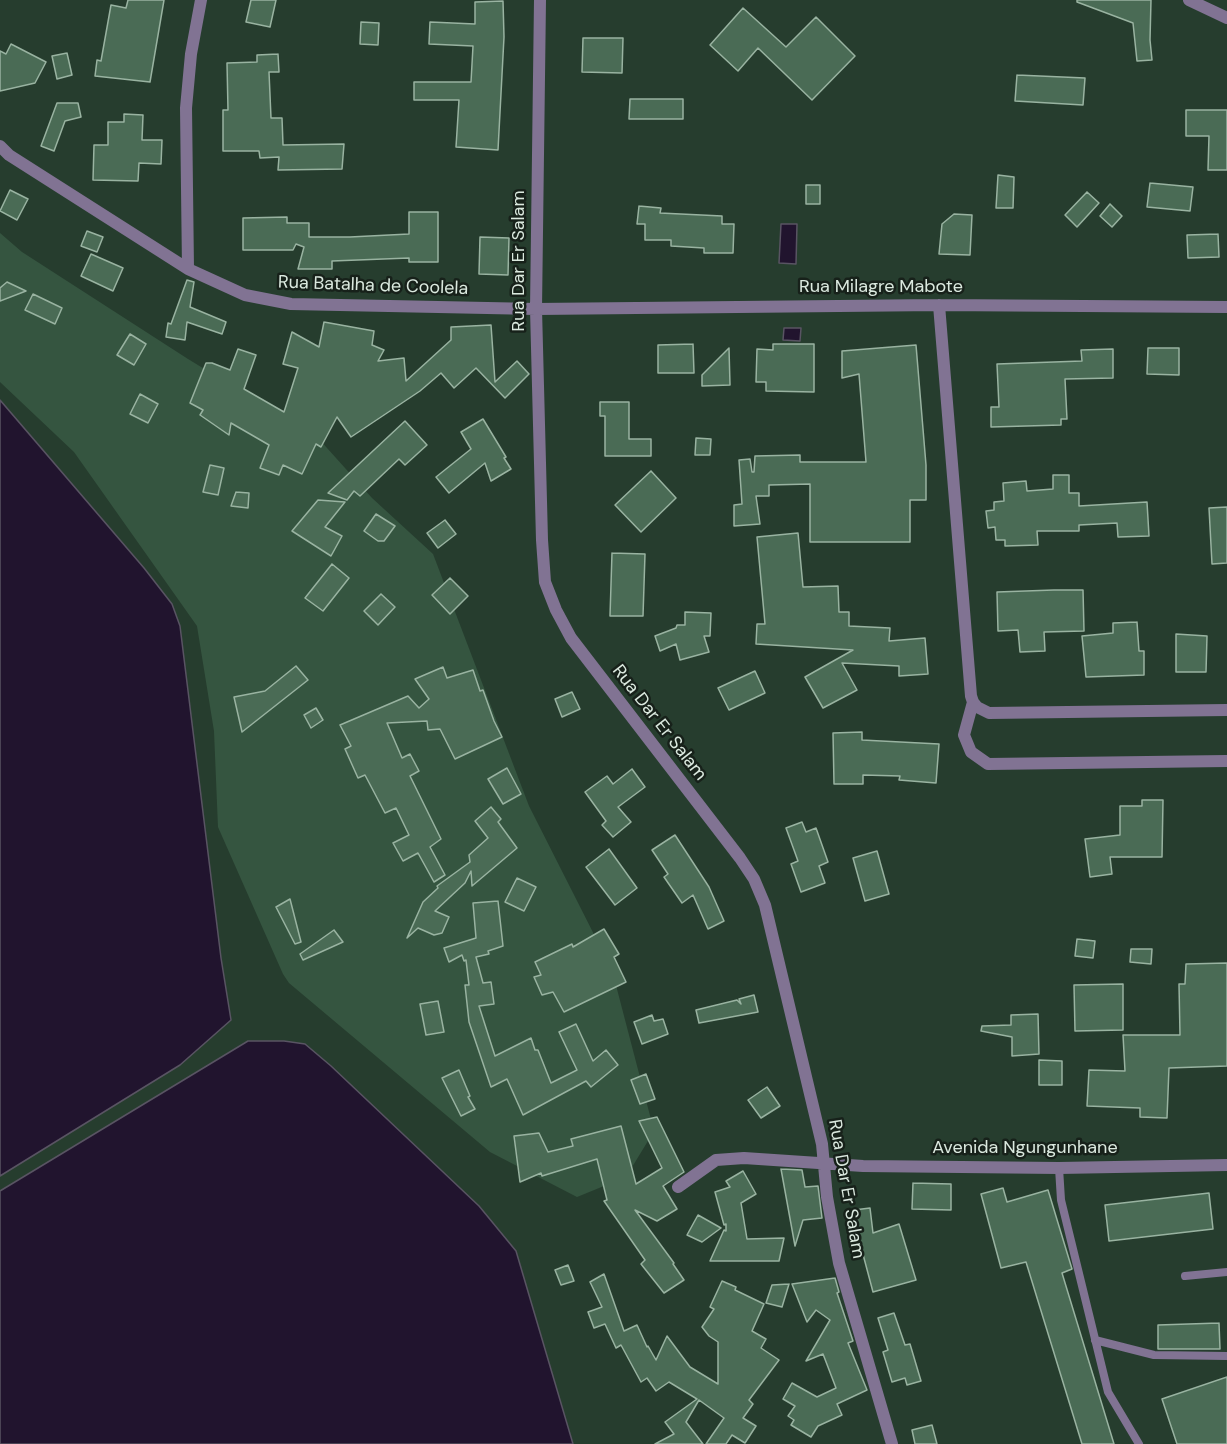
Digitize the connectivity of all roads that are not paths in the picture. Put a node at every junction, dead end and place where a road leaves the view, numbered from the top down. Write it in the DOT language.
graph roads {
  1 [pos="201,0"];
  2 [pos="540,0"];
  3 [pos="1189,0"];
  4 [pos="1227,18"];
  5 [pos="0,146"];
  6 [pos="188,269"];
  7 [pos="939,304"];
  8 [pos="1227,307"];
  9 [pos="536,309"];
  10 [pos="973,702"];
  11 [pos="1227,710"];
  12 [pos="1227,761"];
  13 [pos="824,1162"];
  14 [pos="1227,1165"];
  15 [pos="1059,1168"];
  16 [pos="678,1187"];
  17 [pos="1227,1272"];
  18 [pos="1185,1276"];
  19 [pos="1095,1340"];
  20 [pos="1227,1356"];
  21 [pos="892,1444"];
  22 [pos="1139,1444"];
  1 -- 6 [label="street"];
  2 -- 9 [label="street, Rua Dar Er Salam"];
  3 -- 4 [label="street"];
  5 -- 6 [label="street, Rua Batalha de Coolela"];
  6 -- 9 [label="street, Rua Batalha de Coolela"];
  7 -- 8 [label="street, Rua Milagre Mabote"];
  7 -- 9 [label="street, Rua Milagre Mabote"];
  7 -- 10 [label="street"];
  9 -- 13 [label="street, Rua Dar Er Salam"];
  10 -- 11 [label="street"];
  10 -- 12 [label="street"];
  13 -- 15 [label="street, Avenida Ngungunhane"];
  13 -- 16 [label="street, Avenida Ngungunhane"];
  13 -- 21 [label="street, Rua Dar Er Salam"];
  14 -- 15 [label="street, Avenida Ngungunhane"];
  15 -- 19 [label="lane"];
  17 -- 18 [label="lane"];
  19 -- 20 [label="lane"];
  19 -- 22 [label="lane"];
}
